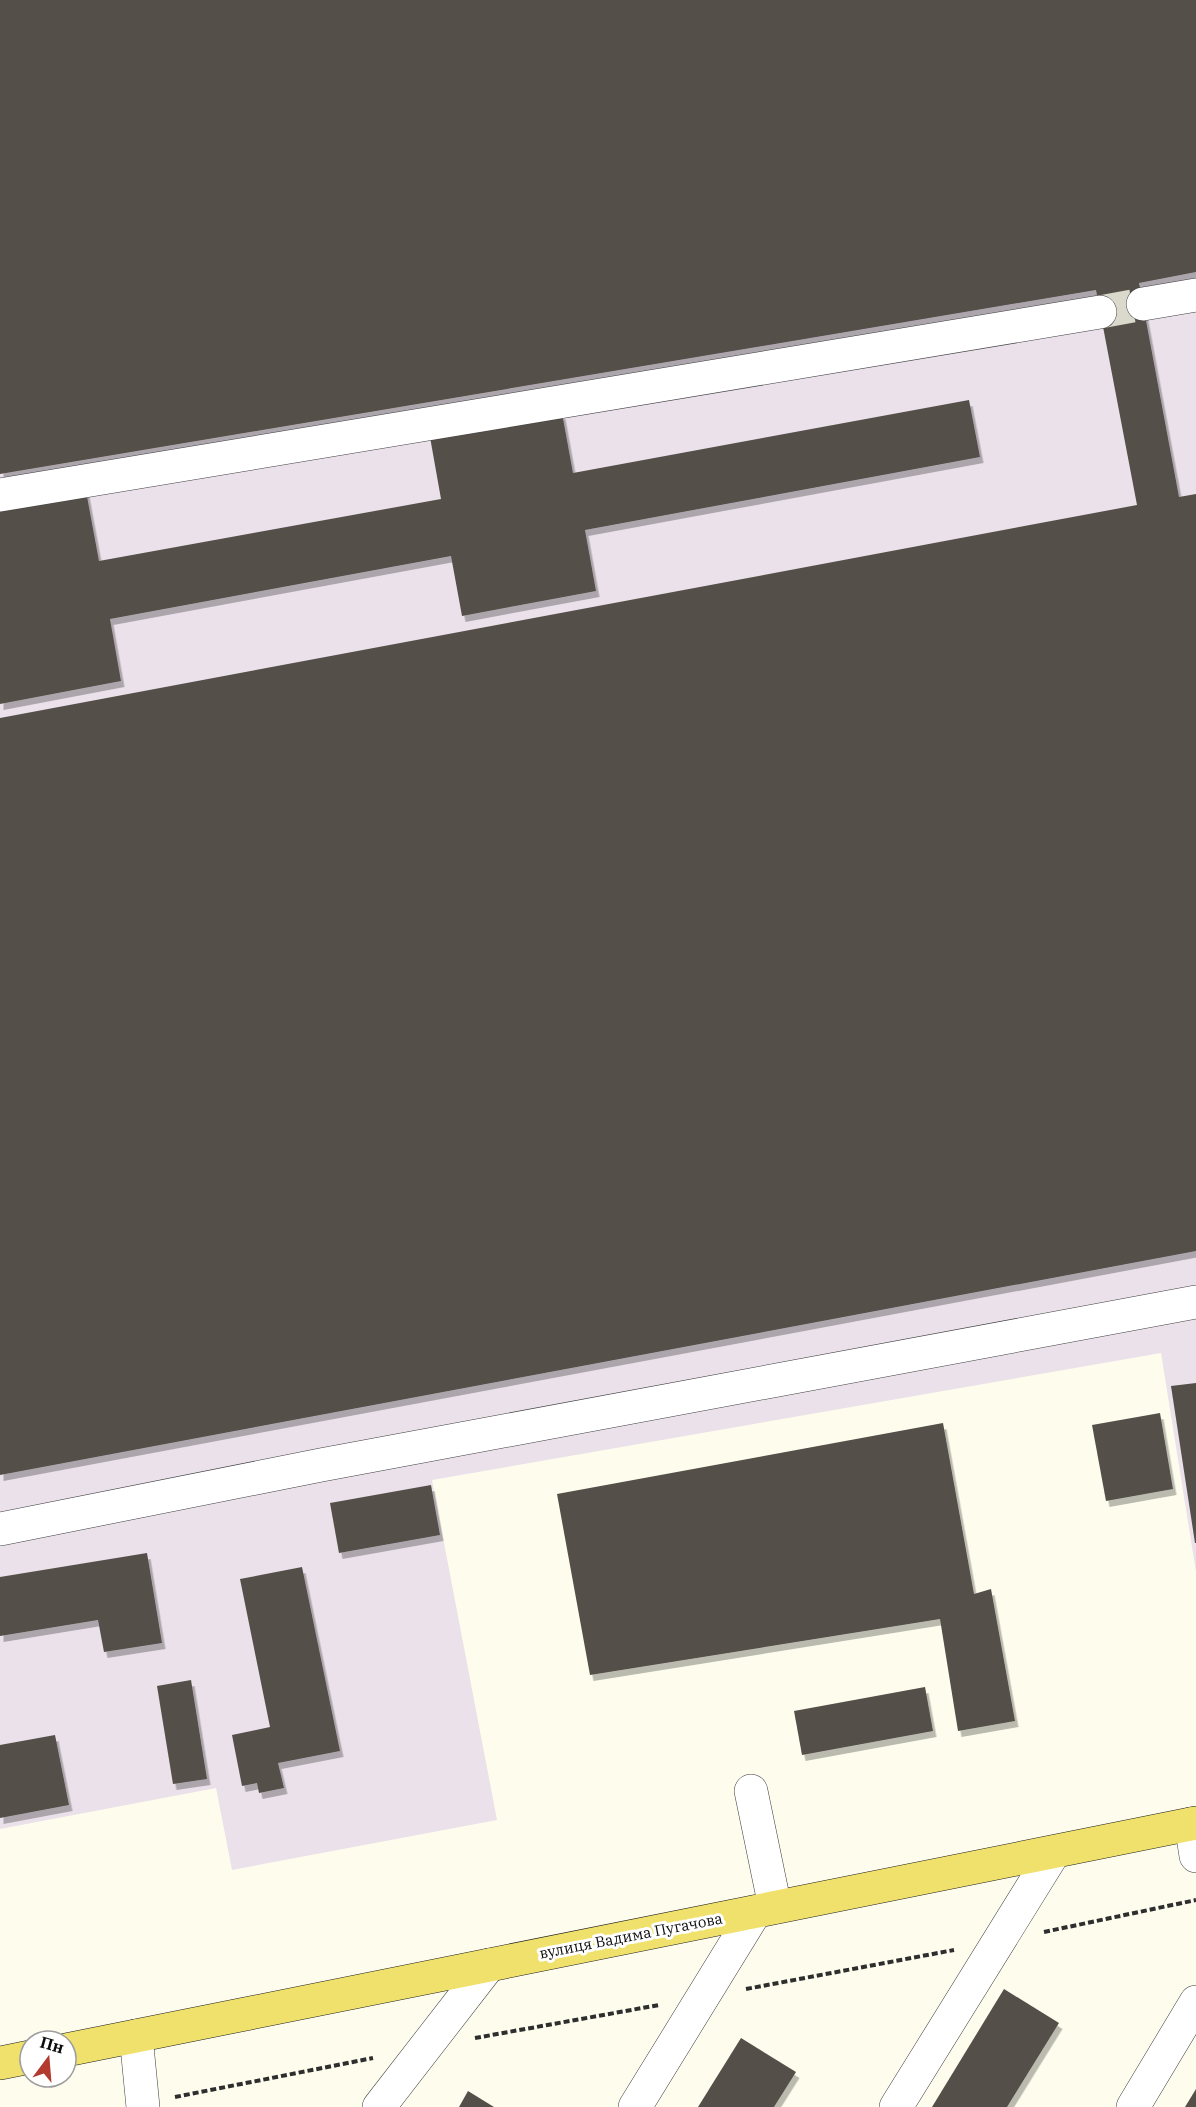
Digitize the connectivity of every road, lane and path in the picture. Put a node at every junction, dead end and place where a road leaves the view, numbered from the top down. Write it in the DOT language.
graph roads {
  1 [pos="1196,295"];
  2 [pos="1143,304"];
  3 [pos="1100,312"];
  4 [pos="0,495"];
  5 [pos="1196,1302"];
  6 [pos="0,1529"];
  7 [pos="751,1791"];
  8 [pos="1193,1823"];
  9 [pos="1054,1852"];
  10 [pos="1196,1856"];
  11 [pos="765,1909"];
  12 [pos="489,1965"];
  13 [pos="1196,2002"];
  14 [pos="136,2036"];
  15 [pos="78,2048"];
  16 [pos="18,2059"];
  17 [pos="0,2063"];
  18 [pos="143,2107"];
  19 [pos="380,2107"];
  20 [pos="635,2107"];
  21 [pos="896,2107"];
  22 [pos="1133,2107"];
  1 -- 2 [label="lane"];
  3 -- 4 [label="lane"];
  5 -- 6 [label="lane"];
  7 -- 11 [label="lane"];
  8 -- 9 [label="main road, вулиця Вадима Пугачова"];
  8 -- 10 [label="lane"];
  9 -- 11 [label="main road, вулиця Вадима Пугачова"];
  9 -- 21 [label="lane"];
  11 -- 12 [label="main road, вулиця Вадима Пугачова"];
  11 -- 20 [label="lane"];
  12 -- 14 [label="main road, вулиця Вадима Пугачова"];
  12 -- 19 [label="lane"];
  13 -- 22 [label="lane"];
  14 -- 15 [label="main road, вулиця Вадима Пугачова"];
  14 -- 18 [label="lane"];
  16 -- 17 [label="main road"];
}
